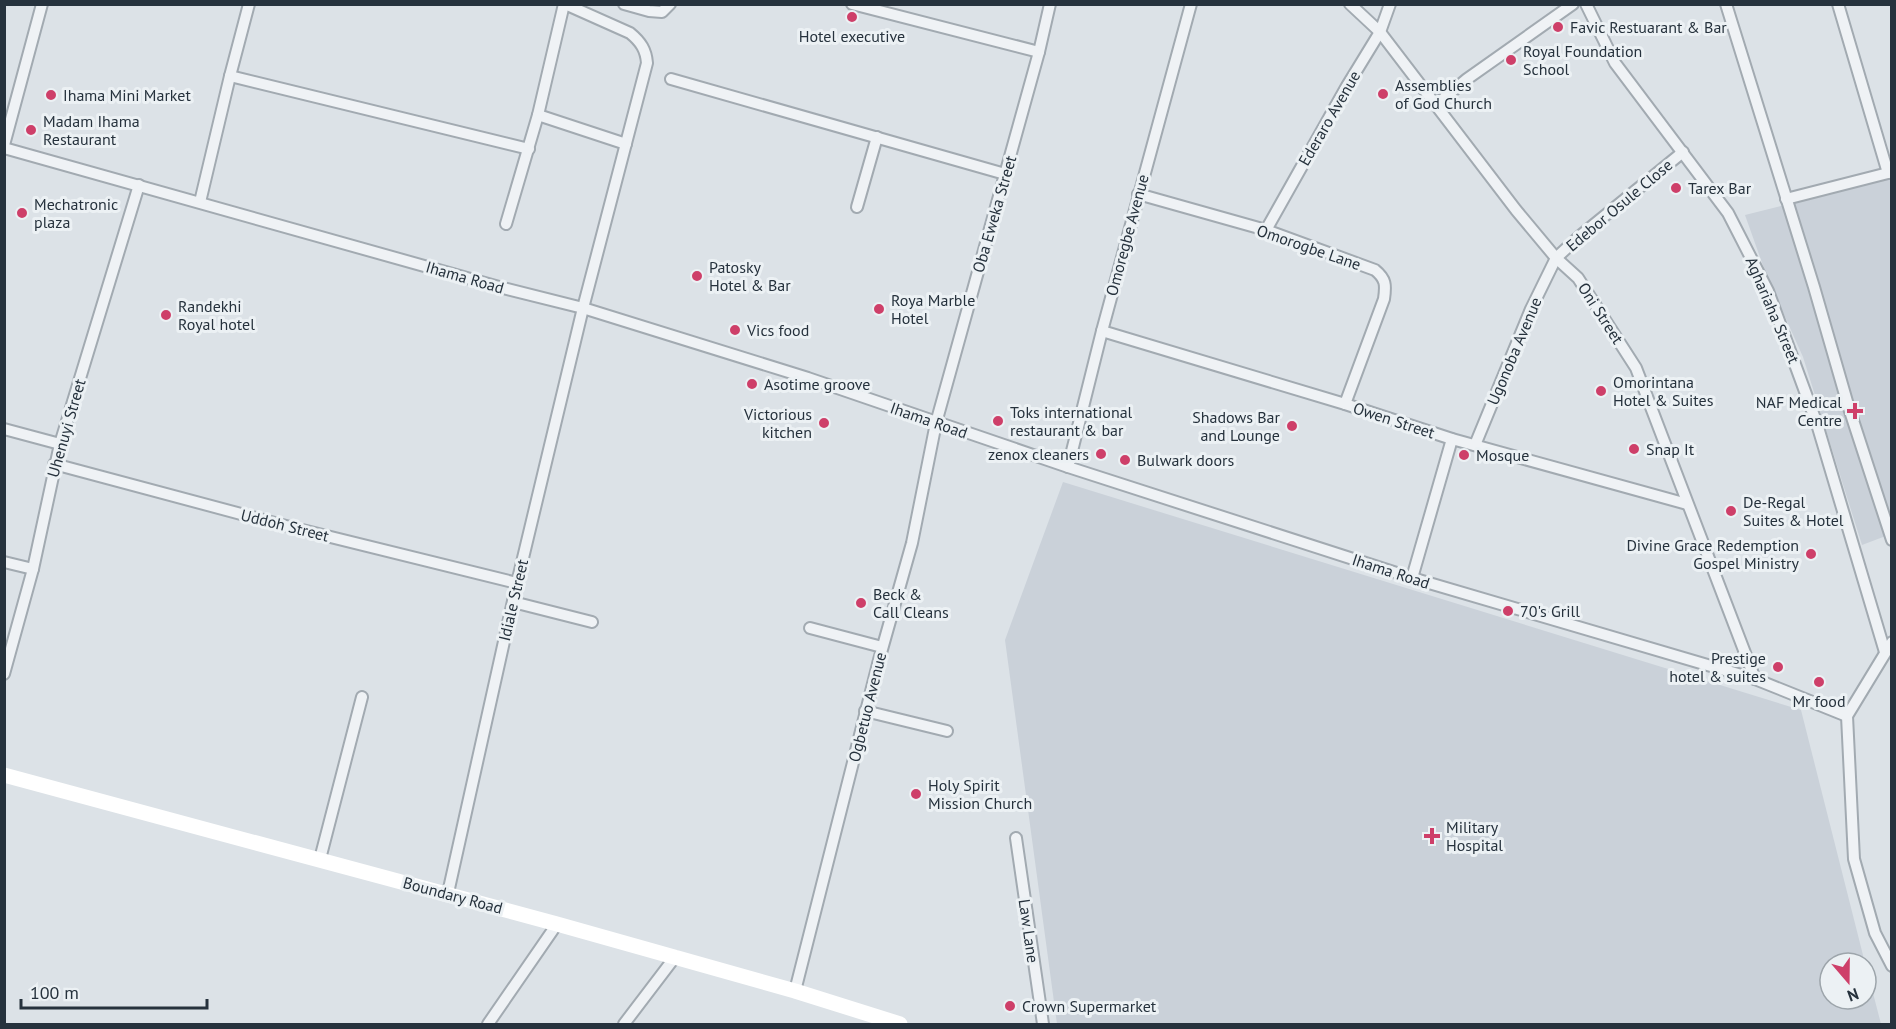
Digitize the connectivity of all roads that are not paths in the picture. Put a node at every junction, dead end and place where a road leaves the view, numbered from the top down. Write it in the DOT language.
graph roads {
  1 [pos="42,4"];
  2 [pos="249,4"];
  3 [pos="565,4"];
  4 [pos="624,4"];
  5 [pos="670,4"];
  6 [pos="852,4"];
  7 [pos="1050,4"];
  8 [pos="1191,4"];
  9 [pos="1350,4"];
  10 [pos="1389,4"];
  11 [pos="1573,4"];
  12 [pos="1586,4"];
  13 [pos="1726,4"];
  14 [pos="1838,4"];
  15 [pos="1380,32"];
  16 [pos="1039,52"];
  17 [pos="230,76"];
  18 [pos="671,79"];
  19 [pos="1437,104"];
  20 [pos="538,115"];
  21 [pos="877,137"];
  22 [pos="626,144"];
  23 [pos="4,147"];
  24 [pos="529,149"];
  25 [pos="1683,152"];
  26 [pos="1890,173"];
  27 [pos="1005,174"];
  28 [pos="139,185"];
  29 [pos="1138,194"];
  30 [pos="1786,199"];
  31 [pos="200,202"];
  32 [pos="857,207"];
  33 [pos="506,224"];
  34 [pos="1266,231"];
  35 [pos="1556,258"];
  36 [pos="583,308"];
  37 [pos="1102,331"];
  38 [pos="1345,404"];
  39 [pos="936,423"];
  40 [pos="4,429"];
  41 [pos="1452,439"];
  42 [pos="60,444"];
  43 [pos="1475,446"];
  44 [pos="54,464"];
  45 [pos="1068,467"];
  46 [pos="1687,504"];
  47 [pos="1892,540"];
  48 [pos="4,562"];
  49 [pos="33,568"];
  50 [pos="1412,578"];
  51 [pos="517,583"];
  52 [pos="513,602"];
  53 [pos="592,622"];
  54 [pos="810,628"];
  55 [pos="882,647"];
  56 [pos="1888,647"];
  57 [pos="4,674"];
  58 [pos="1755,679"];
  59 [pos="362,697"];
  60 [pos="866,711"];
  61 [pos="1846,716"];
  62 [pos="947,731"];
  63 [pos="4,775"];
  64 [pos="1016,838"];
  65 [pos="320,859"];
  66 [pos="448,893"];
  67 [pos="557,924"];
  68 [pos="675,957"];
  69 [pos="1892,966"];
  70 [pos="795,991"];
  71 [pos="488,1024"];
  72 [pos="624,1024"];
  73 [pos="900,1024"];
  74 [pos="1043,1024"];
  1 -- 23 [label="street"];
  2 -- 17 [label="street"];
  3 -- 20 [label="street"];
  3 -- 22 [label="street, Idiale Street"];
  4 -- 5 [label="street"];
  6 -- 16 [label="street"];
  7 -- 16 [label="street, Oba Eweka Street"];
  8 -- 29 [label="street, Omoregbe Avenue"];
  9 -- 15 [label="street, Oni Street"];
  10 -- 15 [label="street, Ederaro Avenue"];
  11 -- 19 [label="street"];
  12 -- 25 [label="street, Aghariaha Street"];
  13 -- 30 [label="street"];
  14 -- 26 [label="street"];
  15 -- 19 [label="street, Oni Street"];
  15 -- 34 [label="street, Ederaro Avenue"];
  16 -- 27 [label="street, Oba Eweka Street"];
  17 -- 24 [label="street"];
  17 -- 31 [label="street"];
  18 -- 21 [label="street"];
  19 -- 35 [label="street, Oni Street"];
  20 -- 22 [label="street"];
  20 -- 24 [label="street"];
  21 -- 27 [label="street"];
  21 -- 32 [label="street"];
  22 -- 36 [label="street, Idiale Street"];
  23 -- 28 [label="street, Ihama Road"];
  24 -- 33 [label="street"];
  25 -- 35 [label="street, Edebor Osule Close"];
  25 -- 56 [label="street, Aghariaha Street"];
  26 -- 30 [label="street"];
  27 -- 39 [label="street, Oba Eweka Street"];
  28 -- 31 [label="street, Ihama Road"];
  28 -- 42 [label="street, Uhenuyi Street"];
  29 -- 34 [label="street, Omorogbe Lane"];
  29 -- 37 [label="street, Omoregbe Avenue"];
  30 -- 47 [label="street"];
  31 -- 36 [label="street, Ihama Road"];
  34 -- 38 [label="street, Omorogbe Lane"];
  35 -- 43 [label="street, Ugonoba Avenue"];
  35 -- 46 [label="street, Oni Street"];
  36 -- 39 [label="street, Ihama Road"];
  36 -- 51 [label="street, Idiale Street"];
  37 -- 38 [label="street, Owen Street"];
  37 -- 45 [label="street, Omoregbe Avenue"];
  38 -- 41 [label="street, Owen Street"];
  39 -- 45 [label="street, Ihama Road"];
  39 -- 55 [label="street, Ogbetuo Avenue"];
  40 -- 42 [label="street"];
  41 -- 43 [label="street, Owen Street"];
  41 -- 50 [label="street"];
  42 -- 44 [label="street, Uhenuyi Street"];
  43 -- 46 [label="street, Owen Street"];
  44 -- 49 [label="street, Uhenuyi Street"];
  44 -- 51 [label="street, Uddoh Street"];
  45 -- 50 [label="street, Ihama Road"];
  46 -- 58 [label="street, Oni Street"];
  48 -- 49 [label="street"];
  49 -- 57 [label="street, Uhenuyi Street"];
  50 -- 58 [label="street, Ihama Road"];
  51 -- 52 [label="street, Idiale Street"];
  52 -- 53 [label="street"];
  52 -- 66 [label="street, Idiale Street"];
  54 -- 55 [label="street"];
  55 -- 60 [label="street, Ogbetuo Avenue"];
  56 -- 61 [label="street"];
  58 -- 61 [label="street, Ihama Road"];
  59 -- 65 [label="street"];
  60 -- 62 [label="street"];
  60 -- 70 [label="street, Ogbetuo Avenue"];
  61 -- 69 [label="street"];
  63 -- 65 [label="street, Boundary Road"];
  64 -- 74 [label="street, Law Lane"];
  65 -- 66 [label="street, Boundary Road"];
  66 -- 67 [label="street, Boundary Road"];
  67 -- 68 [label="street, Boundary Road"];
  67 -- 71 [label="street"];
  68 -- 70 [label="street, Boundary Road"];
  68 -- 72 [label="street"];
  70 -- 73 [label="street, Boundary Road"];
}
